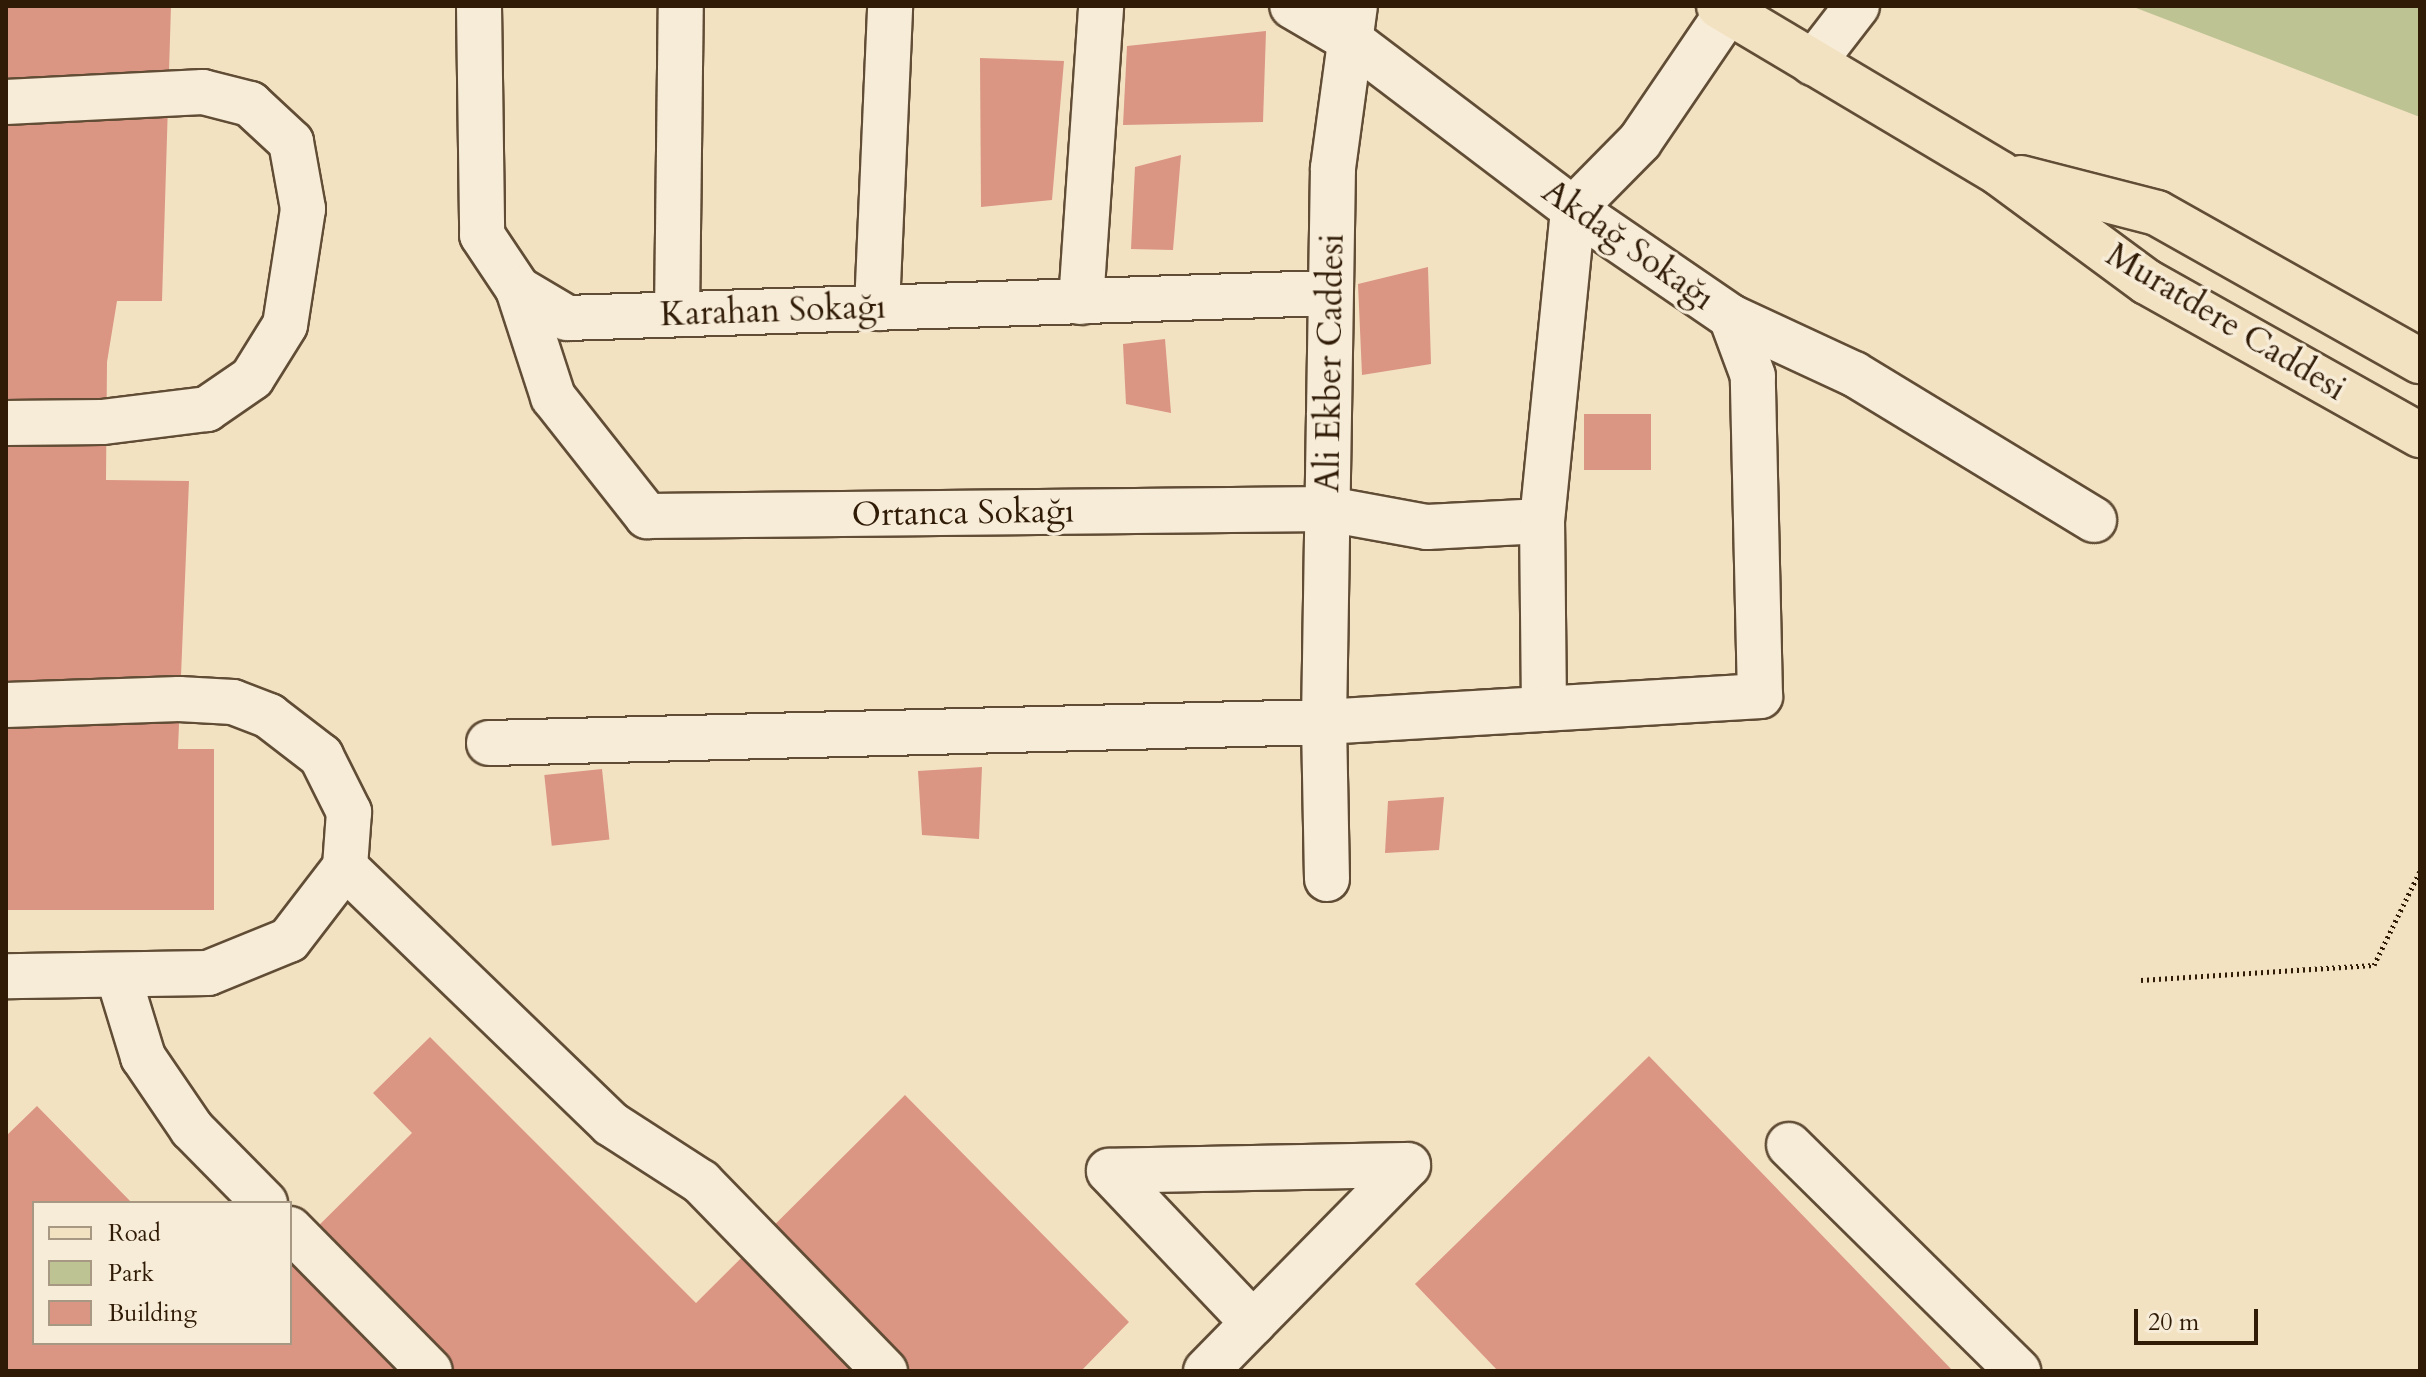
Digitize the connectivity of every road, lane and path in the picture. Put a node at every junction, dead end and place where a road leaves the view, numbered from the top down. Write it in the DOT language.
graph roads {
  1 [pos="479,6"];
  2 [pos="681,6"];
  3 [pos="890,6"];
  4 [pos="1101,6"];
  5 [pos="1292,6"];
  6 [pos="1857,6"];
  7 [pos="1729,8"];
  8 [pos="1353,23"];
  9 [pos="1813,63"];
  10 [pos="6,102"];
  11 [pos="1999,173"];
  12 [pos="1573,209"];
  13 [pos="518,289"];
  14 [pos="1330,293"];
  15 [pos="1081,302"];
  16 [pos="877,308"];
  17 [pos="677,314"];
  18 [pos="1731,317"];
  19 [pos="2420,361"];
  20 [pos="6,423"];
  21 [pos="2420,435"];
  22 [pos="1328,509"];
  23 [pos="2094,520"];
  24 [pos="1542,521"];
  25 [pos="6,705"];
  26 [pos="1544,709"];
  27 [pos="1324,722"];
  28 [pos="489,743"];
  29 [pos="345,867"];
  30 [pos="2420,871"];
  31 [pos="1327,879"];
  32 [pos="118,975"];
  33 [pos="6,976"];
  34 [pos="2141,980"];
  35 [pos="1789,1145"];
  36 [pos="263,1201"];
  37 [pos="292,1231"];
  38 [pos="1253,1323"];
  39 [pos="430,1371"];
  40 [pos="885,1371"];
  41 [pos="1206,1371"];
  42 [pos="2018,1371"];
  1 -- 13 [label="street, Karahan Sokağı"];
  2 -- 17 [label="street"];
  3 -- 16 [label="street"];
  4 -- 15 [label="street"];
  5 -- 8 [label="street, Akdağ Sokağı"];
  6 -- 9 [label="street"];
  7 -- 9 [label="main road, Muratdere Caddesi"];
  7 -- 12 [label="street"];
  8 -- 12 [label="street, Akdağ Sokağı"];
  8 -- 14 [label="street, Ali Ekber Caddesi"];
  9 -- 11 [label="main road, Muratdere Caddesi"];
  10 -- 20 [label="street"];
  11 -- 19 [label="main road, Muratdere Caddesi"];
  11 -- 21 [label="main road, Muratdere Caddesi"];
  12 -- 18 [label="street, Akdağ Sokağı"];
  12 -- 24 [label="street"];
  13 -- 17 [label="street, Karahan Sokağı"];
  13 -- 22 [label="street, Ortanca Sokağı"];
  14 -- 15 [label="street, Karahan Sokağı"];
  14 -- 22 [label="street, Ali Ekber Caddesi"];
  15 -- 16 [label="street, Karahan Sokağı"];
  16 -- 17 [label="street, Karahan Sokağı"];
  18 -- 23 [label="street"];
  18 -- 26 [label="street, Akdağ Sokağı"];
  22 -- 24 [label="street, Ortanca Sokağı"];
  22 -- 27 [label="street, Ali Ekber Caddesi"];
  24 -- 26 [label="street"];
  25 -- 29 [label="street"];
  26 -- 27 [label="street"];
  27 -- 28 [label="street"];
  27 -- 31 [label="street, Ali Ekber Caddesi"];
  29 -- 32 [label="street"];
  29 -- 40 [label="street"];
  30 -- 34 [label="path"];
  32 -- 33 [label="street"];
  32 -- 36 [label="street"];
  35 -- 42 [label="street"];
  37 -- 39 [label="street"];
  38 -- 38 [label="street"];
  38 -- 41 [label="street"];
}
